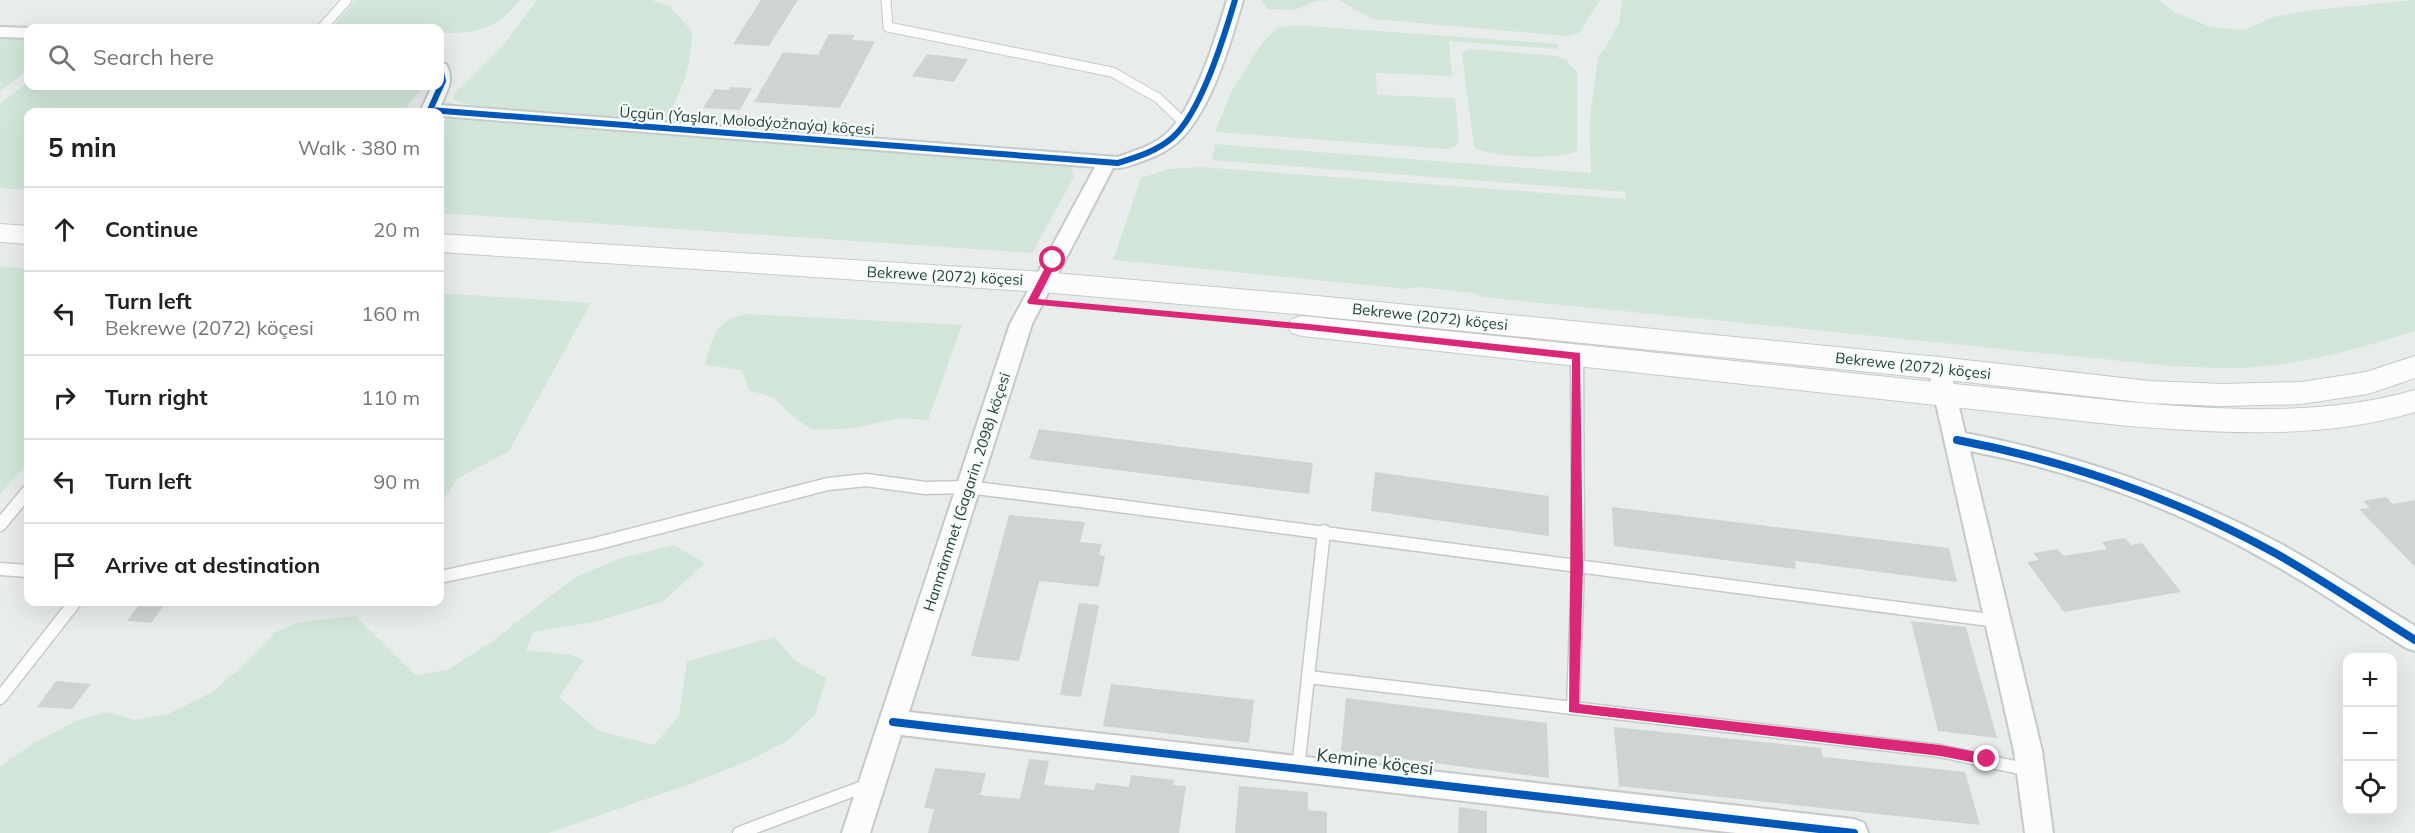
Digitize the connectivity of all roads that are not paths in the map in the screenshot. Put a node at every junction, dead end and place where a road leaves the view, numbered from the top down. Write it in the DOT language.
graph roads {
  1 [pos="347,0"];
  2 [pos="886,0"];
  3 [pos="1235,0"];
  4 [pos="326,24"];
  5 [pos="0,32"];
  6 [pos="24,33"];
  7 [pos="439,90"];
  8 [pos="430,108"];
  9 [pos="444,112"];
  10 [pos="1185,124"];
  11 [pos="1107,163"];
  12 [pos="0,215"];
  13 [pos="24,217"];
  14 [pos="0,233"];
  15 [pos="24,235"];
  16 [pos="444,243"];
  17 [pos="444,262"];
  18 [pos="1037,292"];
  19 [pos="1577,356"];
  20 [pos="2415,367"];
  21 [pos="1942,381"];
  22 [pos="2415,401"];
  23 [pos="1957,441"];
  24 [pos="967,487"];
  25 [pos="24,496"];
  26 [pos="0,525"];
  27 [pos="1324,531"];
  28 [pos="1578,567"];
  29 [pos="0,569"];
  30 [pos="24,571"];
  31 [pos="444,576"];
  32 [pos="72,606"];
  33 [pos="1999,621"];
  34 [pos="2415,640"];
  35 [pos="1308,677"];
  36 [pos="0,698"];
  37 [pos="1574,708"];
  38 [pos="892,722"];
  39 [pos="1298,769"];
  40 [pos="2031,770"];
  41 [pos="872,784"];
  42 [pos="739,833"];
  43 [pos="856,833"];
  44 [pos="1854,833"];
  45 [pos="2039,833"];
  1 -- 4 [label="lane"];
  2 -- 10 [label="lane"];
  3 -- 10 [label="street"];
  5 -- 6 [label="street"];
  7 -- 8 [label="street, Üçgün (Ýaşlar, Molodýožnaýa) köçesi"];
  9 -- 11 [label="street, Üçgün (Ýaşlar, Molodýožnaýa) köçesi"];
  10 -- 11 [label="street, Üçgün (Ýaşlar, Molodýožnaýa) köçesi"];
  11 -- 18 [label="street, Hanmämmet (Gagarin, 2098) köçesi"];
  12 -- 13 [label="main road"];
  14 -- 15 [label="main road"];
  16 -- 18 [label="main road, Bekrewe (2072) köçesi"];
  17 -- 18 [label="main road, Bekrewe (2072) köçesi"];
  18 -- 19 [label="main road, Bekrewe (2072) köçesi"];
  18 -- 21 [label="main road, Bekrewe (2072) köçesi"];
  18 -- 24 [label="street, Hanmämmet (Gagarin, 2098) köçesi"];
  19 -- 21 [label="main road, Bekrewe (2072) köçesi"];
  19 -- 28 [label="lane"];
  20 -- 21 [label="main road, Bekrewe (2072) köçesi"];
  21 -- 22 [label="main road, Bekrewe (2072) köçesi"];
  21 -- 23 [label="street"];
  23 -- 33 [label="street"];
  23 -- 34 [label="street"];
  24 -- 27 [label="lane"];
  24 -- 31 [label="lane"];
  24 -- 38 [label="street, Hanmämmet (Gagarin, 2098) köçesi"];
  25 -- 26 [label="lane"];
  27 -- 28 [label="lane"];
  27 -- 35 [label="lane"];
  28 -- 33 [label="lane"];
  28 -- 37 [label="lane"];
  29 -- 30 [label="lane"];
  32 -- 36 [label="lane"];
  33 -- 40 [label="street"];
  35 -- 37 [label="lane"];
  35 -- 39 [label="lane"];
  37 -- 40 [label="lane"];
  38 -- 39 [label="street, Kemine köçesi"];
  38 -- 41 [label="street, Hanmämmet (Gagarin, 2098) köçesi"];
  39 -- 44 [label="street, Kemine köçesi"];
  40 -- 45 [label="street"];
  41 -- 42 [label="lane"];
  41 -- 43 [label="street, Hanmämmet (Gagarin, 2098) köçesi"];
}
